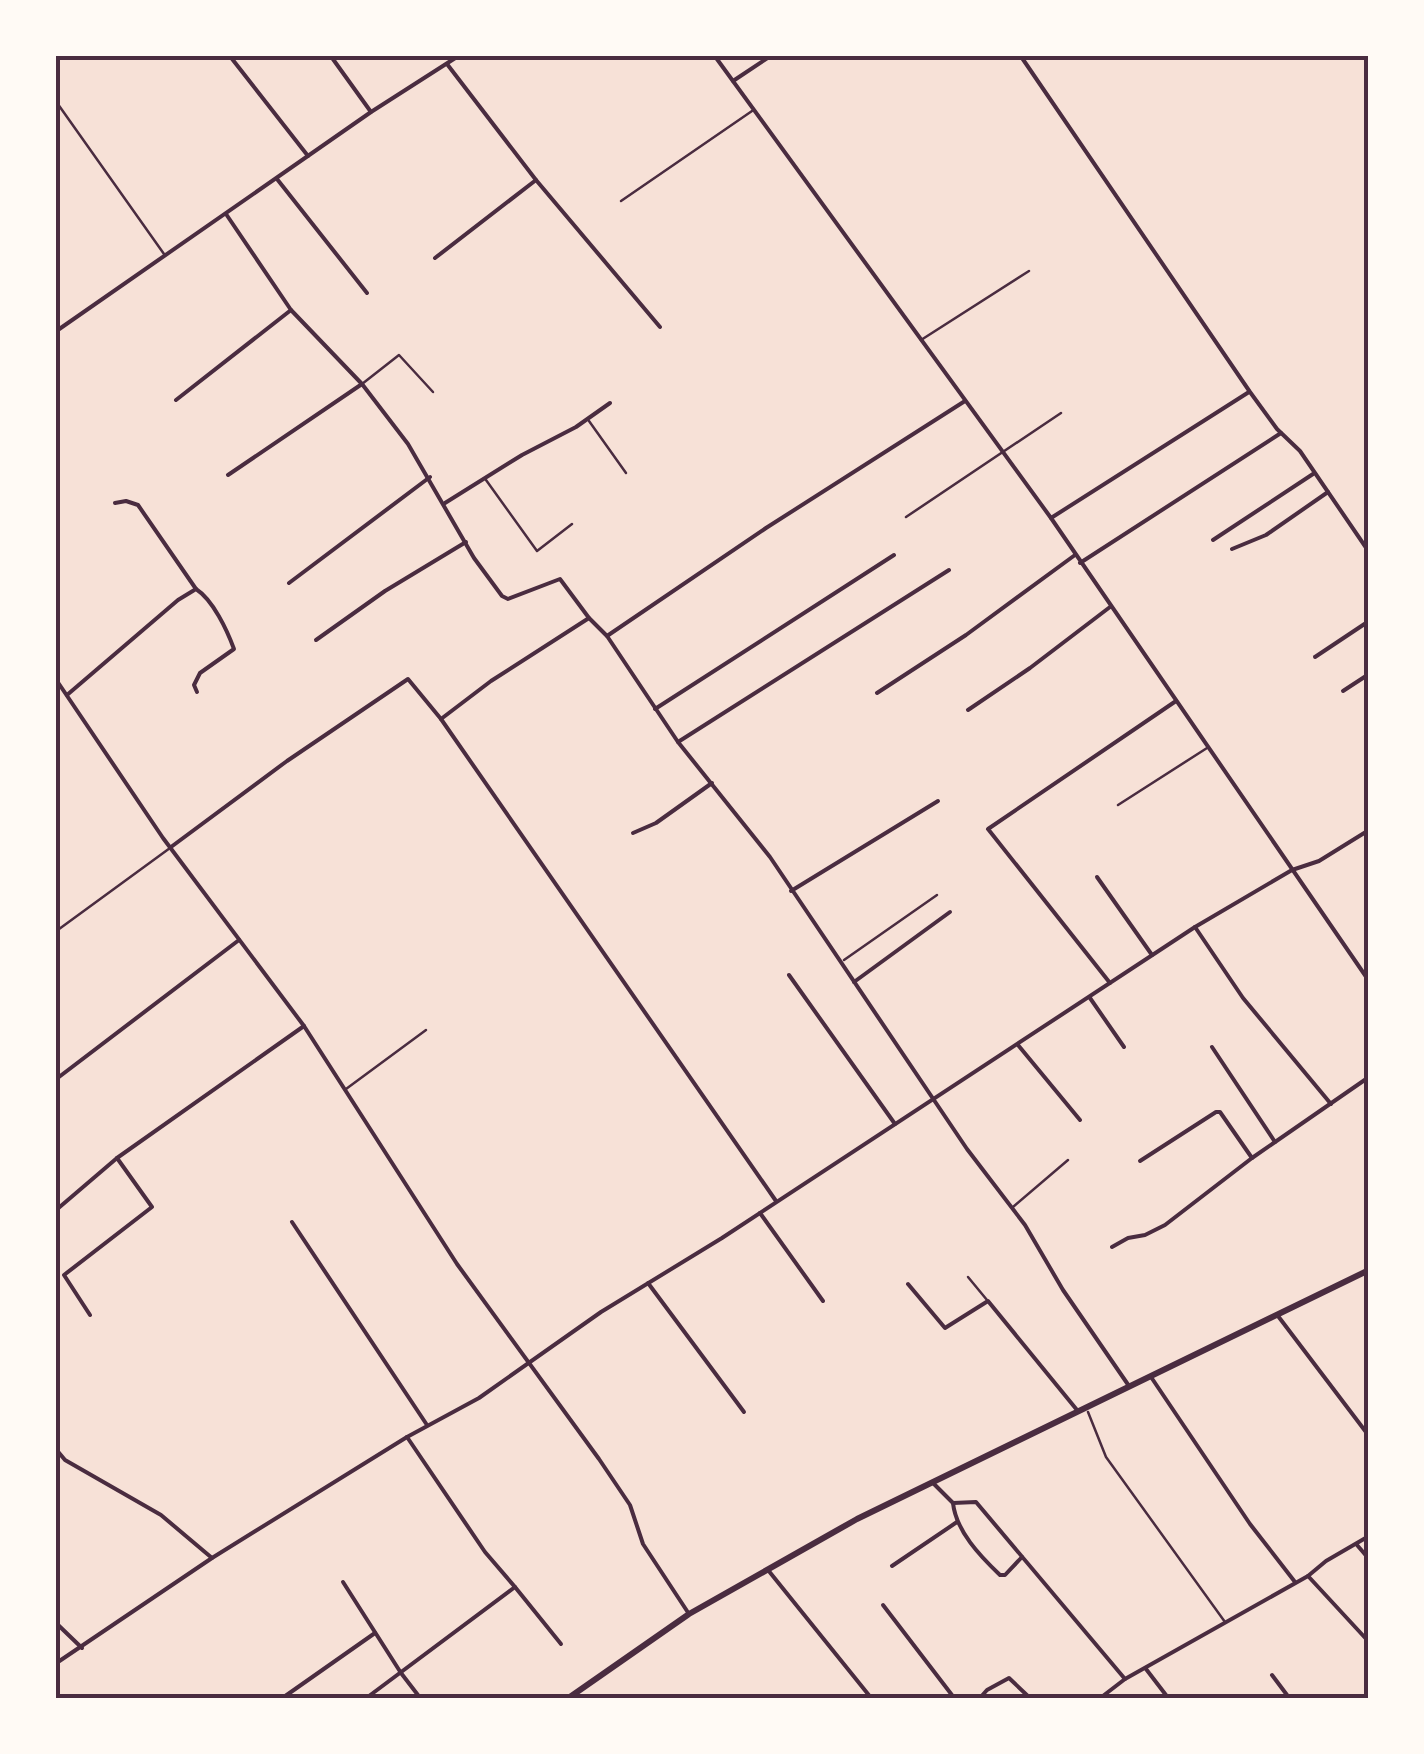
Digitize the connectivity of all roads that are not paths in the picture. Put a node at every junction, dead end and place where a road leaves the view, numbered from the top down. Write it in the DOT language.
graph roads {
  1 [pos="229,55"];
  2 [pos="330,55"];
  3 [pos="460,55"];
  4 [pos="714,55"];
  5 [pos="772,55"];
  6 [pos="1020,55"];
  7 [pos="447,64"];
  8 [pos="733,81"];
  9 [pos="55,100"];
  10 [pos="753,110"];
  11 [pos="371,112"];
  12 [pos="308,156"];
  13 [pos="278,179"];
  14 [pos="536,180"];
  15 [pos="621,201"];
  16 [pos="226,214"];
  17 [pos="165,255"];
  18 [pos="435,258"];
  19 [pos="1029,272"];
  20 [pos="366,293"];
  21 [pos="292,310"];
  22 [pos="660,327"];
  23 [pos="55,332"];
  24 [pos="920,340"];
  25 [pos="362,384"];
  26 [pos="433,392"];
  27 [pos="1250,392"];
  28 [pos="176,400"];
  29 [pos="965,401"];
  30 [pos="610,404"];
  31 [pos="1061,413"];
  32 [pos="588,420"];
  33 [pos="1281,432"];
  34 [pos="1002,451"];
  35 [pos="626,472"];
  36 [pos="1315,473"];
  37 [pos="228,476"];
  38 [pos="430,478"];
  39 [pos="486,480"];
  40 [pos="1328,492"];
  41 [pos="115,503"];
  42 [pos="445,503"];
  43 [pos="906,517"];
  44 [pos="1050,518"];
  45 [pos="572,524"];
  46 [pos="1213,540"];
  47 [pos="466,542"];
  48 [pos="1232,549"];
  49 [pos="1369,552"];
  50 [pos="894,555"];
  51 [pos="1075,555"];
  52 [pos="1080,562"];
  53 [pos="949,570"];
  54 [pos="288,583"];
  55 [pos="196,589"];
  56 [pos="1110,606"];
  57 [pos="589,618"];
  58 [pos="1369,621"];
  59 [pos="607,636"];
  60 [pos="316,640"];
  61 [pos="1315,657"];
  62 [pos="1369,674"];
  63 [pos="55,679"];
  64 [pos="1343,691"];
  65 [pos="197,692"];
  66 [pos="876,692"];
  67 [pos="67,695"];
  68 [pos="1176,701"];
  69 [pos="654,709"];
  70 [pos="968,710"];
  71 [pos="441,720"];
  72 [pos="678,742"];
  73 [pos="1208,748"];
  74 [pos="712,783"];
  75 [pos="938,801"];
  76 [pos="1118,804"];
  77 [pos="1369,830"];
  78 [pos="634,833"];
  79 [pos="171,848"];
  80 [pos="1292,870"];
  81 [pos="1097,878"];
  82 [pos="791,891"];
  83 [pos="938,895"];
  84 [pos="950,912"];
  85 [pos="1195,927"];
  86 [pos="55,932"];
  87 [pos="238,940"];
  88 [pos="1152,956"];
  89 [pos="842,961"];
  90 [pos="789,975"];
  91 [pos="854,982"];
  92 [pos="1369,982"];
  93 [pos="1110,983"];
  94 [pos="1090,998"];
  95 [pos="304,1026"];
  96 [pos="426,1030"];
  97 [pos="1018,1045"];
  98 [pos="1124,1047"];
  99 [pos="1212,1047"];
  100 [pos="1369,1077"];
  101 [pos="55,1080"];
  102 [pos="345,1090"];
  103 [pos="934,1100"];
  104 [pos="1330,1104"];
  105 [pos="1080,1120"];
  106 [pos="895,1124"];
  107 [pos="1276,1142"];
  108 [pos="117,1158"];
  109 [pos="1252,1158"];
  110 [pos="1068,1160"];
  111 [pos="1140,1160"];
  112 [pos="777,1202"];
  113 [pos="1012,1208"];
  114 [pos="55,1211"];
  115 [pos="760,1213"];
  116 [pos="292,1222"];
  117 [pos="1112,1247"];
  118 [pos="1369,1270"];
  119 [pos="968,1278"];
  120 [pos="648,1283"];
  121 [pos="908,1284"];
  122 [pos="823,1301"];
  123 [pos="988,1301"];
  124 [pos="90,1316"];
  125 [pos="1278,1316"];
  126 [pos="526,1364"];
  127 [pos="1149,1375"];
  128 [pos="1129,1386"];
  129 [pos="1085,1406"];
  130 [pos="1077,1410"];
  131 [pos="744,1412"];
  132 [pos="427,1426"];
  133 [pos="1369,1436"];
  134 [pos="407,1437"];
  135 [pos="55,1448"];
  136 [pos="933,1483"];
  137 [pos="953,1503"];
  138 [pos="957,1522"];
  139 [pos="1369,1536"];
  140 [pos="1357,1546"];
  141 [pos="1022,1557"];
  142 [pos="212,1558"];
  143 [pos="1369,1559"];
  144 [pos="892,1566"];
  145 [pos="767,1568"];
  146 [pos="1308,1576"];
  147 [pos="343,1582"];
  148 [pos="1295,1582"];
  149 [pos="514,1587"];
  150 [pos="883,1605"];
  151 [pos="689,1614"];
  152 [pos="55,1622"];
  153 [pos="1226,1623"];
  154 [pos="374,1633"];
  155 [pos="1369,1642"];
  156 [pos="561,1644"];
  157 [pos="82,1648"];
  158 [pos="55,1664"];
  159 [pos="1146,1669"];
  160 [pos="401,1673"];
  161 [pos="1272,1675"];
  162 [pos="1125,1680"];
  163 [pos="1107,1697"];
  164 [pos="281,1699"];
  165 [pos="366,1699"];
  166 [pos="421,1699"];
  167 [pos="568,1699"];
  168 [pos="872,1699"];
  169 [pos="955,1699"];
  170 [pos="978,1699"];
  171 [pos="1031,1699"];
  172 [pos="1099,1699"];
  173 [pos="1169,1699"];
  174 [pos="1290,1699"];
  1 -- 12 [label="street"];
  2 -- 11 [label="street"];
  3 -- 7 [label="street"];
  4 -- 8 [label="street"];
  5 -- 8 [label="street"];
  6 -- 27 [label="street"];
  7 -- 11 [label="street"];
  7 -- 14 [label="street"];
  8 -- 10 [label="street"];
  9 -- 17 [label="lane"];
  10 -- 15 [label="lane"];
  10 -- 24 [label="street"];
  11 -- 12 [label="street"];
  12 -- 13 [label="street"];
  13 -- 16 [label="street"];
  13 -- 20 [label="street"];
  14 -- 18 [label="street"];
  14 -- 22 [label="street"];
  16 -- 17 [label="street"];
  16 -- 21 [label="street"];
  17 -- 23 [label="street"];
  19 -- 24 [label="lane"];
  21 -- 25 [label="street"];
  21 -- 28 [label="street"];
  24 -- 29 [label="street"];
  25 -- 26 [label="lane"];
  25 -- 37 [label="street"];
  25 -- 38 [label="street"];
  27 -- 33 [label="street"];
  27 -- 44 [label="street"];
  29 -- 34 [label="street"];
  29 -- 59 [label="street"];
  30 -- 32 [label="street"];
  31 -- 34 [label="lane"];
  32 -- 35 [label="lane"];
  32 -- 39 [label="street"];
  33 -- 36 [label="street"];
  33 -- 52 [label="street"];
  34 -- 43 [label="lane"];
  34 -- 44 [label="street"];
  36 -- 40 [label="street"];
  36 -- 46 [label="street"];
  38 -- 42 [label="street"];
  38 -- 54 [label="street"];
  39 -- 42 [label="street"];
  39 -- 45 [label="lane"];
  40 -- 48 [label="street"];
  40 -- 49 [label="street"];
  41 -- 55 [label="street"];
  42 -- 47 [label="street"];
  44 -- 51 [label="street"];
  47 -- 57 [label="street"];
  47 -- 60 [label="street"];
  50 -- 69 [label="street"];
  51 -- 52 [label="street"];
  51 -- 66 [label="street"];
  52 -- 56 [label="street"];
  53 -- 72 [label="street"];
  55 -- 65 [label="street"];
  55 -- 67 [label="street"];
  56 -- 68 [label="street"];
  56 -- 70 [label="street"];
  57 -- 59 [label="street"];
  57 -- 71 [label="street"];
  58 -- 61 [label="street"];
  59 -- 69 [label="street"];
  62 -- 64 [label="street"];
  63 -- 67 [label="street"];
  67 -- 79 [label="street"];
  68 -- 73 [label="street"];
  68 -- 93 [label="street"];
  69 -- 72 [label="street"];
  71 -- 79 [label="street"];
  71 -- 112 [label="street"];
  72 -- 74 [label="street"];
  73 -- 76 [label="lane"];
  73 -- 80 [label="street"];
  74 -- 78 [label="street"];
  74 -- 82 [label="street"];
  75 -- 82 [label="street"];
  77 -- 80 [label="street"];
  79 -- 86 [label="lane"];
  79 -- 87 [label="street"];
  80 -- 85 [label="street"];
  80 -- 92 [label="street"];
  81 -- 88 [label="street"];
  82 -- 89 [label="street"];
  83 -- 89 [label="lane"];
  84 -- 91 [label="street"];
  85 -- 88 [label="street"];
  85 -- 104 [label="street"];
  87 -- 95 [label="street"];
  87 -- 101 [label="street"];
  88 -- 93 [label="street"];
  89 -- 91 [label="street"];
  90 -- 106 [label="street"];
  91 -- 103 [label="street"];
  93 -- 94 [label="street"];
  94 -- 97 [label="street"];
  94 -- 98 [label="street"];
  95 -- 102 [label="street"];
  95 -- 108 [label="street"];
  96 -- 102 [label="lane"];
  97 -- 103 [label="street"];
  97 -- 105 [label="street"];
  99 -- 107 [label="street"];
  100 -- 104 [label="street"];
  102 -- 126 [label="street"];
  103 -- 106 [label="street"];
  103 -- 113 [label="street"];
  104 -- 107 [label="street"];
  106 -- 112 [label="street"];
  107 -- 109 [label="street"];
  108 -- 114 [label="street"];
  108 -- 124 [label="street"];
  109 -- 111 [label="street"];
  109 -- 117 [label="street"];
  110 -- 113 [label="lane"];
  112 -- 115 [label="street"];
  113 -- 128 [label="street"];
  115 -- 120 [label="street"];
  115 -- 122 [label="street"];
  116 -- 132 [label="street"];
  118 -- 125 [label="main road"];
  119 -- 123 [label="lane"];
  120 -- 126 [label="street"];
  120 -- 131 [label="street"];
  121 -- 123 [label="street"];
  123 -- 130 [label="street"];
  125 -- 127 [label="main road"];
  125 -- 133 [label="street"];
  126 -- 132 [label="street"];
  126 -- 151 [label="street"];
  127 -- 128 [label="main road"];
  127 -- 148 [label="street"];
  128 -- 129 [label="main road"];
  129 -- 130 [label="main road"];
  129 -- 153 [label="lane"];
  130 -- 136 [label="main road"];
  132 -- 134 [label="street"];
  134 -- 142 [label="street"];
  134 -- 149 [label="street"];
  135 -- 142 [label="street"];
  136 -- 137 [label="street"];
  136 -- 145 [label="main road"];
  137 -- 138 [label="street"];
  137 -- 141 [label="street"];
  138 -- 141 [label="street"];
  138 -- 144 [label="street"];
  139 -- 140 [label="street"];
  140 -- 143 [label="street"];
  140 -- 146 [label="street"];
  141 -- 162 [label="street"];
  142 -- 157 [label="street"];
  145 -- 151 [label="main road"];
  145 -- 168 [label="street"];
  146 -- 148 [label="street"];
  146 -- 155 [label="street"];
  147 -- 154 [label="street"];
  148 -- 153 [label="street"];
  149 -- 156 [label="street"];
  149 -- 160 [label="street"];
  150 -- 169 [label="street"];
  151 -- 167 [label="main road"];
  152 -- 157 [label="street"];
  153 -- 159 [label="street"];
  154 -- 160 [label="street"];
  154 -- 164 [label="street"];
  157 -- 158 [label="street"];
  159 -- 162 [label="street"];
  159 -- 173 [label="street"];
  160 -- 165 [label="street"];
  160 -- 166 [label="street"];
  161 -- 174 [label="street"];
  162 -- 163 [label="street"];
  163 -- 172 [label="street"];
  170 -- 171 [label="street"];
}
